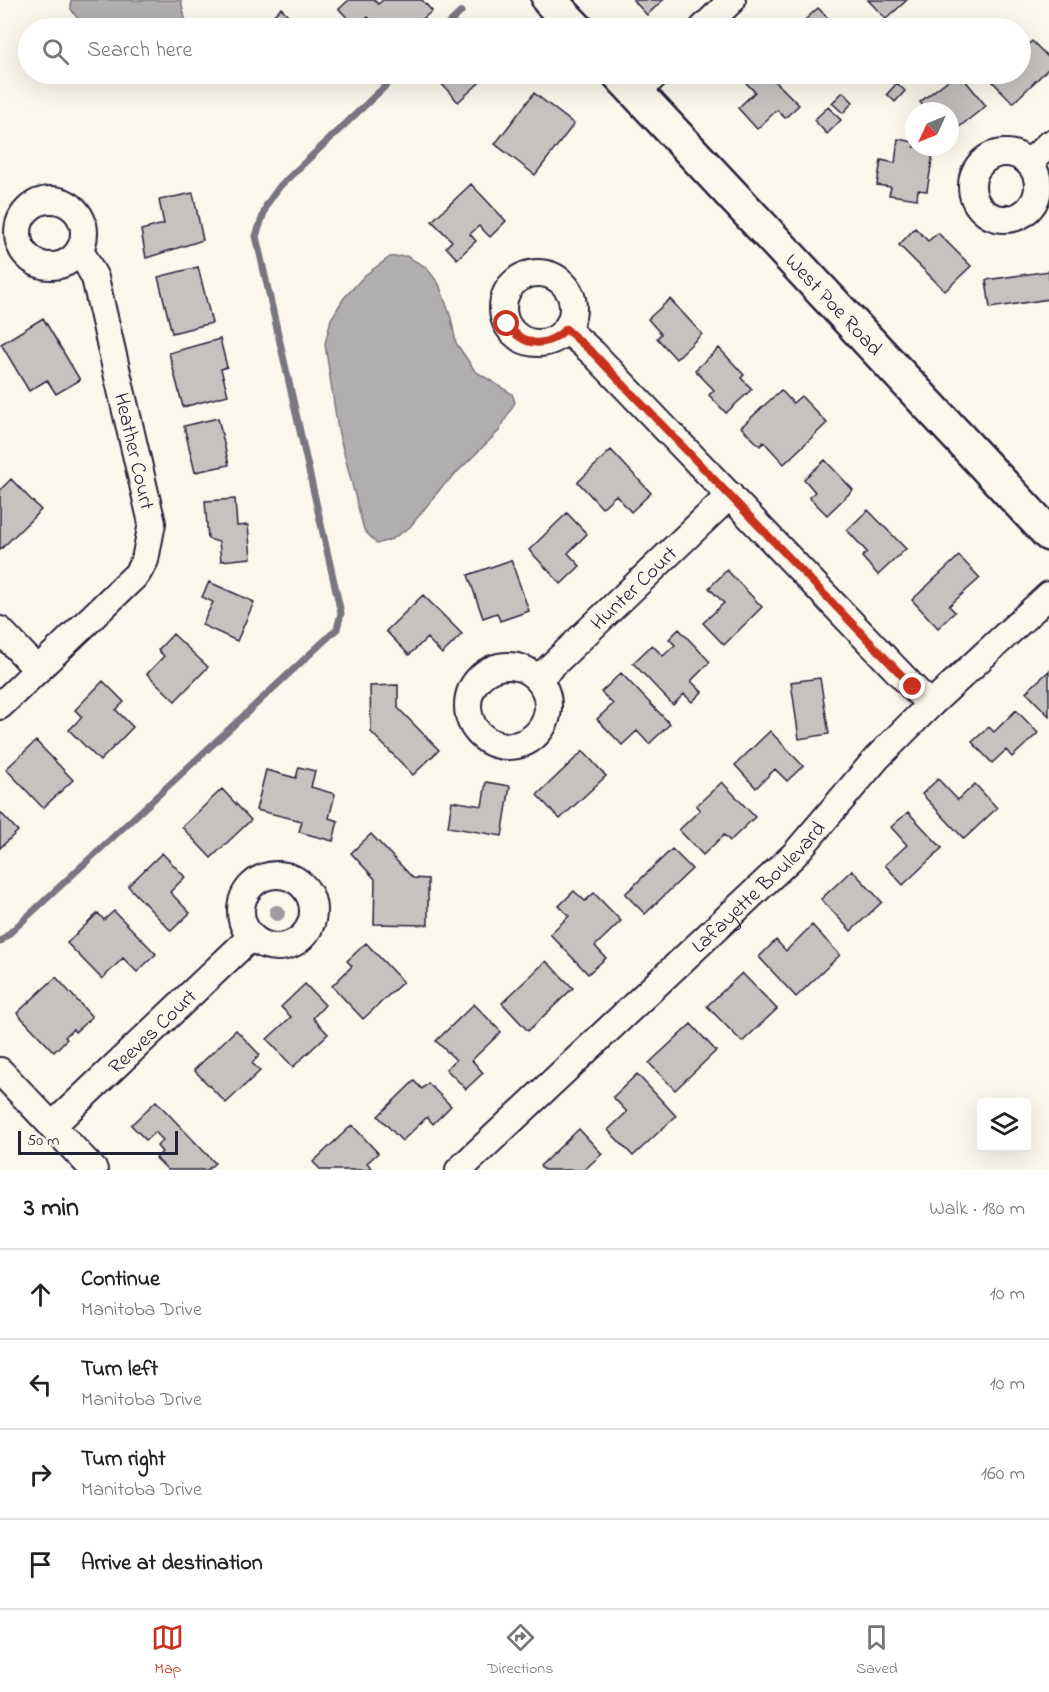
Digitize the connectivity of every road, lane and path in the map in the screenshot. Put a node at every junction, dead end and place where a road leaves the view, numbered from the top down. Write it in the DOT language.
graph roads {
  1 [pos="549,0"];
  2 [pos="732,0"];
  3 [pos="566,18"];
  4 [pos="713,18"];
  5 [pos="641,84"];
  6 [pos="1049,144"];
  7 [pos="1029,163"];
  8 [pos="80,250"];
  9 [pos="566,329"];
  10 [pos="730,495"];
  11 [pos="1049,534"];
  12 [pos="1049,595"];
  13 [pos="0,630"];
  14 [pos="38,669"];
  15 [pos="538,680"];
  16 [pos="930,705"];
  17 [pos="0,706"];
  18 [pos="251,937"];
  19 [pos="0,1071"];
  20 [pos="52,1126"];
  21 [pos="94,1170"];
  22 [pos="459,1170"];
  1 -- 3 [label="street"];
  2 -- 4 [label="street"];
  5 -- 11 [label="street, West Poe Road"];
  6 -- 7 [label="street"];
  8 -- 14 [label="street, Heather Court"];
  9 -- 10 [label="street"];
  10 -- 15 [label="street, Hunter Court"];
  10 -- 16 [label="street"];
  12 -- 16 [label="street, Lafayette Boulevard"];
  13 -- 14 [label="street"];
  14 -- 17 [label="street, Heather Court"];
  16 -- 22 [label="street, Lafayette Boulevard"];
  18 -- 20 [label="street, Reeves Court"];
  19 -- 20 [label="street"];
  20 -- 21 [label="street"];
}
